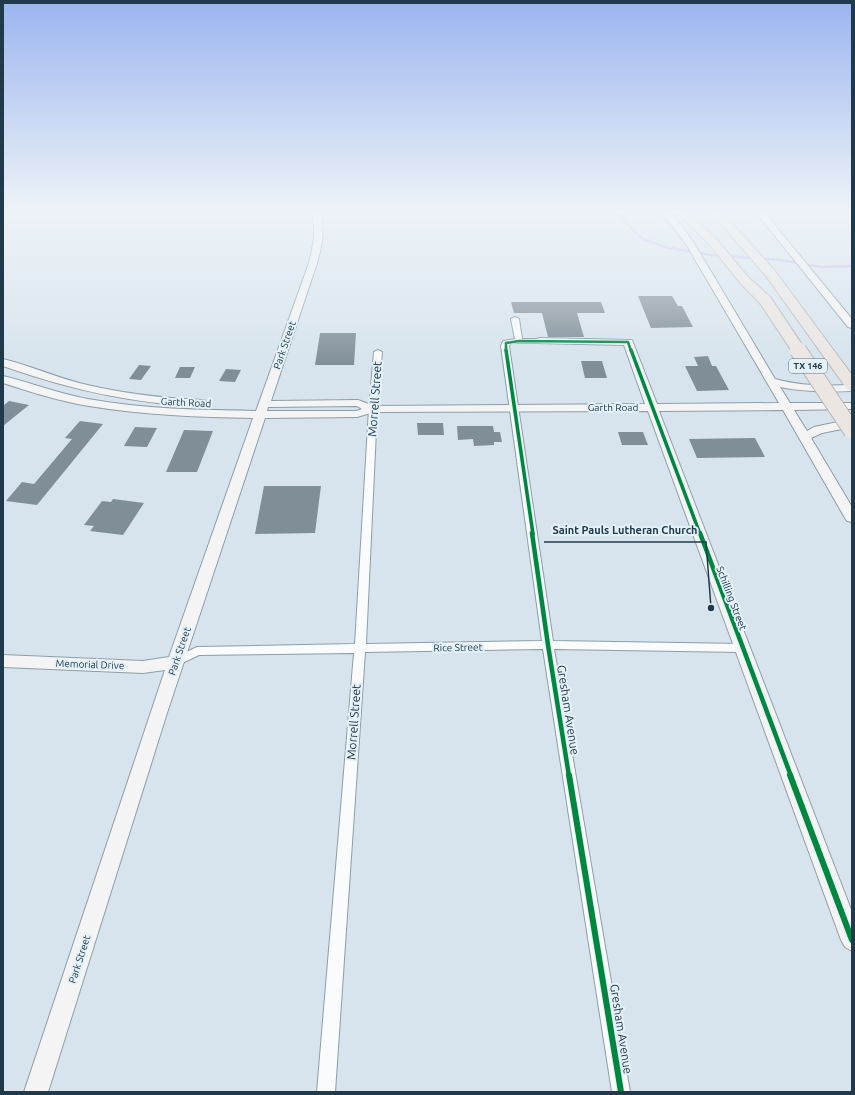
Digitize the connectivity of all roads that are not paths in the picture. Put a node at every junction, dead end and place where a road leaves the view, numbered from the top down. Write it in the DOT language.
graph roads {
  1 [pos="313,262"];
  2 [pos="700,262"];
  3 [pos="729,262"];
  4 [pos="741,262"];
  5 [pos="762,262"];
  6 [pos="767,262"];
  7 [pos="799,262"];
  8 [pos="776,278"];
  9 [pos="765,300"];
  10 [pos="515,319"];
  11 [pos="852,325"];
  12 [pos="519,341"];
  13 [pos="540,341"];
  14 [pos="378,352"];
  15 [pos="3,362"];
  16 [pos="3,379"];
  17 [pos="771,382"];
  18 [pos="74,385"];
  19 [pos="852,387"];
  20 [pos="59,395"];
  21 [pos="786,405"];
  22 [pos="651,406"];
  23 [pos="852,406"];
  24 [pos="373,408"];
  25 [pos="515,408"];
  26 [pos="262,409"];
  27 [pos="852,424"];
  28 [pos="852,431"];
  29 [pos="803,437"];
  30 [pos="852,518"];
  31 [pos="548,646"];
  32 [pos="742,648"];
  33 [pos="360,649"];
  34 [pos="3,660"];
  35 [pos="176,662"];
  36 [pos="852,940"];
  37 [pos="36,1092"];
  38 [pos="326,1092"];
  39 [pos="621,1092"];
  1 -- 26 [label="main road, Park Street"];
  2 -- 17 [label="main road"];
  3 -- 9 [label="highway"];
  4 -- 9 [label="highway, TX 146"];
  5 -- 8 [label="highway, TX 146"];
  6 -- 8 [label="highway"];
  7 -- 11 [label="main road"];
  8 -- 19 [label="highway, TX 146"];
  9 -- 28 [label="highway, TX 146, bridge"];
  10 -- 12 [label="street"];
  12 -- 13 [label="street"];
  12 -- 25 [label="street, Gresham Avenue"];
  13 -- 22 [label="main road, Schilling Street"];
  14 -- 24 [label="street, Morrell Street"];
  15 -- 18 [label="main road, Garth Road"];
  16 -- 20 [label="main road, Garth Road"];
  17 -- 19 [label="main road"];
  17 -- 21 [label="main road"];
  18 -- 20 [label="main road"];
  18 -- 26 [label="main road, Garth Road"];
  20 -- 26 [label="main road, Garth Road"];
  21 -- 22 [label="main road, Garth Road"];
  21 -- 23 [label="main road, Garth Road"];
  21 -- 29 [label="main road"];
  22 -- 25 [label="main road, Garth Road"];
  22 -- 32 [label="main road, Schilling Street"];
  24 -- 25 [label="main road, Garth Road"];
  24 -- 26 [label="main road, Garth Road"];
  24 -- 33 [label="street, Morrell Street"];
  25 -- 31 [label="street, Gresham Avenue"];
  26 -- 35 [label="main road, Park Street"];
  27 -- 29 [label="main road"];
  29 -- 30 [label="main road"];
  31 -- 32 [label="street, Rice Street"];
  31 -- 33 [label="street, Rice Street"];
  31 -- 39 [label="street, Gresham Avenue"];
  32 -- 36 [label="main road, Schilling Street"];
  33 -- 35 [label="street, Rice Street"];
  33 -- 38 [label="street, Morrell Street"];
  34 -- 35 [label="main road, Memorial Drive"];
  35 -- 37 [label="main road, Park Street"];
}
